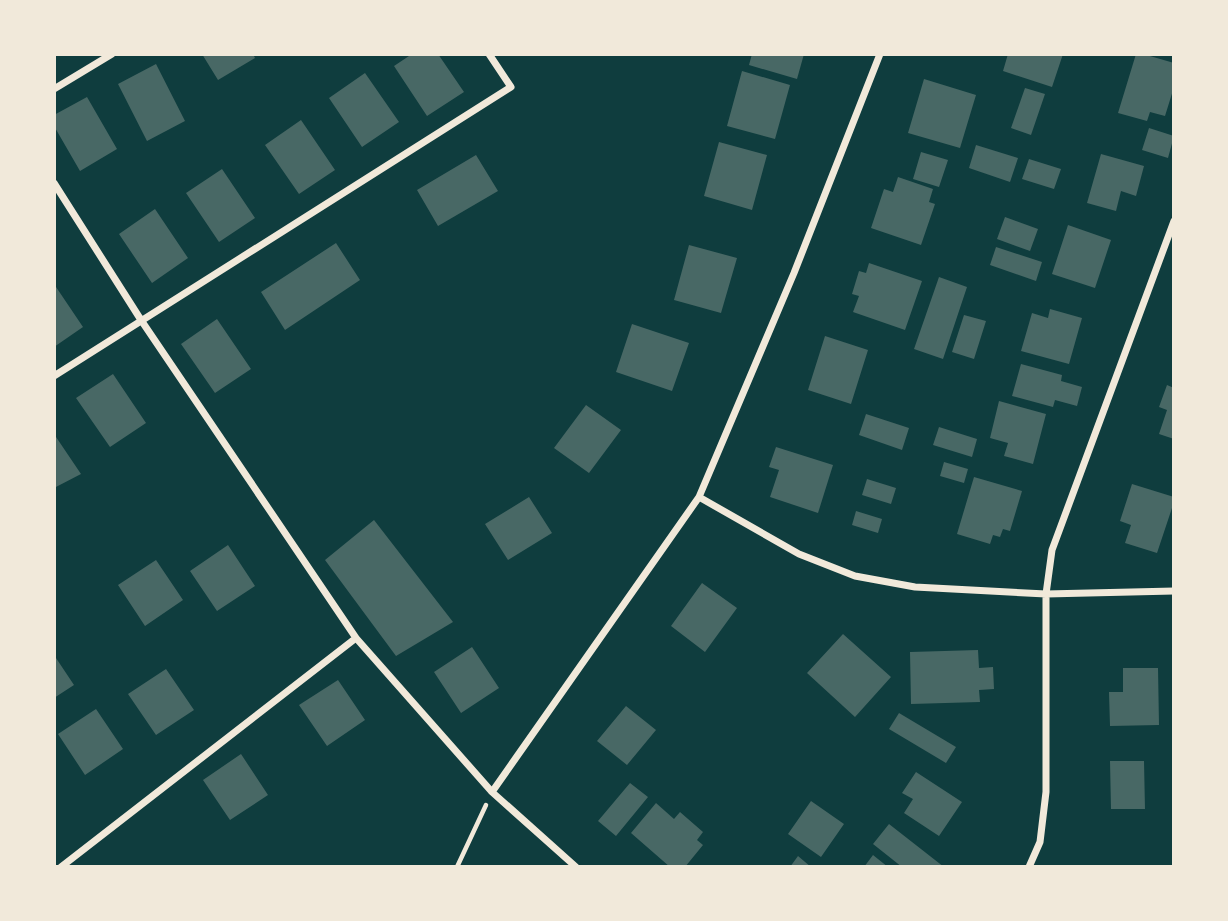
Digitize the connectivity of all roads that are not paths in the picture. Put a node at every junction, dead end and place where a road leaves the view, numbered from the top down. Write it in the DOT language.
graph roads {
  1 [pos="112,54"];
  2 [pos="489,54"];
  3 [pos="880,54"];
  4 [pos="54,89"];
  5 [pos="54,183"];
  6 [pos="1174,221"];
  7 [pos="141,320"];
  8 [pos="54,376"];
  9 [pos="699,497"];
  10 [pos="1174,592"];
  11 [pos="1046,594"];
  12 [pos="356,638"];
  13 [pos="492,792"];
  14 [pos="61,867"];
  15 [pos="576,867"];
  16 [pos="1029,867"];
  1 -- 4 [label="street"];
  2 -- 7 [label="street"];
  3 -- 9 [label="street"];
  5 -- 7 [label="street"];
  6 -- 11 [label="street"];
  7 -- 8 [label="street"];
  7 -- 12 [label="street"];
  9 -- 11 [label="street"];
  9 -- 13 [label="street"];
  10 -- 11 [label="street"];
  11 -- 16 [label="street"];
  12 -- 13 [label="street"];
  12 -- 14 [label="street"];
  13 -- 15 [label="street"];
}
